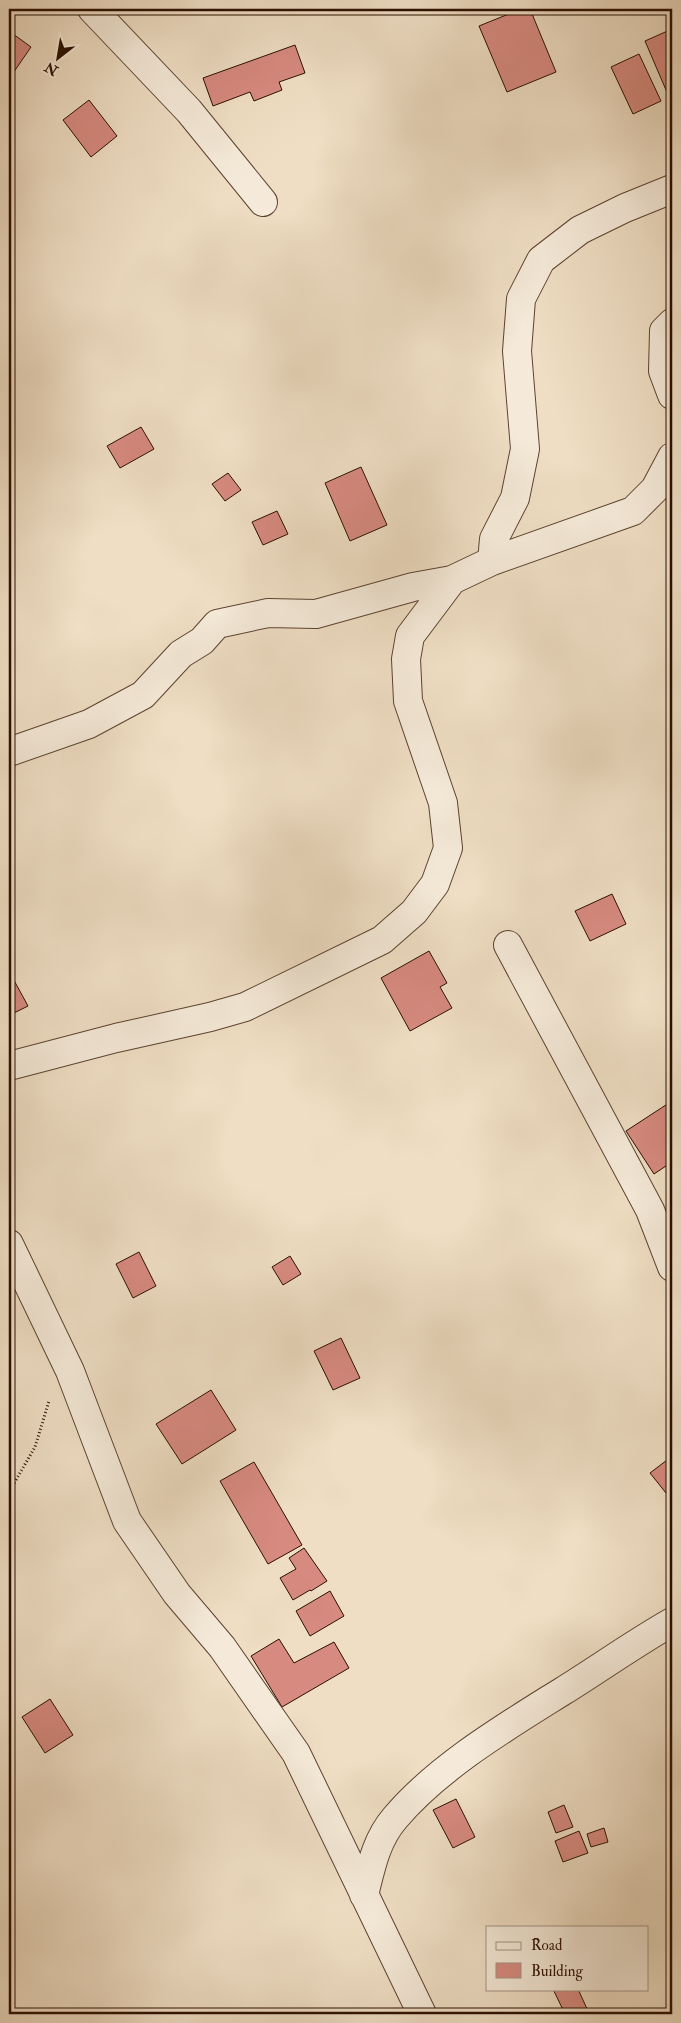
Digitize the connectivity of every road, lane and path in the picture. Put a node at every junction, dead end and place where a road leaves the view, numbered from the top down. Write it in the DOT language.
graph roads {
  1 [pos="92,9"];
  2 [pos="672,189"];
  3 [pos="263,202"];
  4 [pos="672,323"];
  5 [pos="672,395"];
  6 [pos="672,457"];
  7 [pos="672,492"];
  8 [pos="633,511"];
  9 [pos="492,560"];
  10 [pos="452,580"];
  11 [pos="9,752"];
  12 [pos="508,944"];
  13 [pos="10,1067"];
  14 [pos="9,1244"];
  15 [pos="672,1267"];
  16 [pos="70,1371"];
  17 [pos="9,1492"];
  18 [pos="672,1622"];
  19 [pos="364,1894"];
  20 [pos="422,2014"];
  1 -- 3 [label="street"];
  2 -- 9 [label="street"];
  4 -- 5 [label="street"];
  6 -- 8 [label="street"];
  7 -- 8 [label="street"];
  8 -- 9 [label="street"];
  9 -- 10 [label="street"];
  10 -- 11 [label="street"];
  10 -- 13 [label="street"];
  12 -- 15 [label="street"];
  14 -- 16 [label="street"];
  16 -- 17 [label="path"];
  16 -- 19 [label="street"];
  18 -- 19 [label="street"];
  19 -- 20 [label="street"];
}
